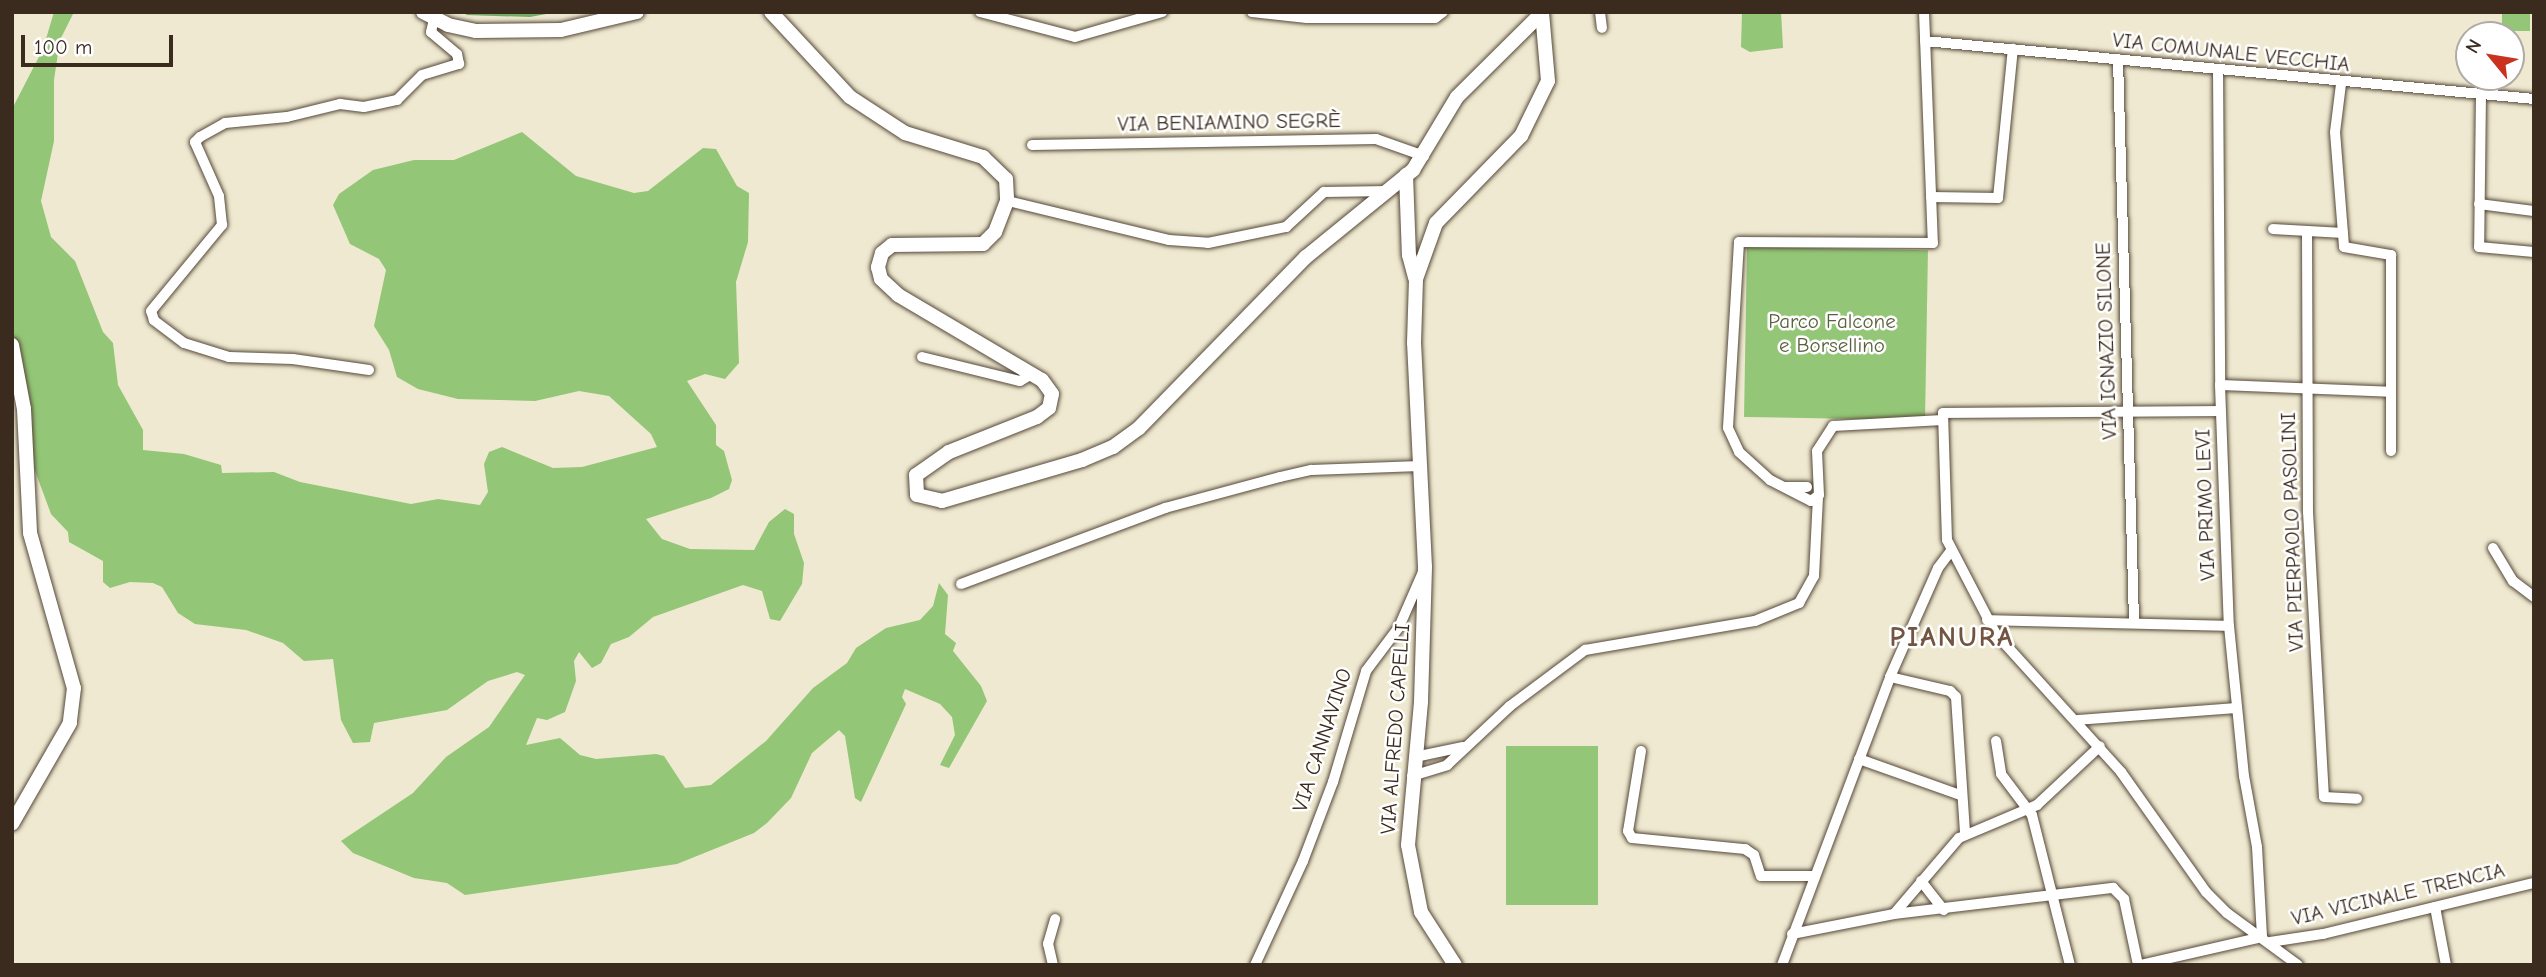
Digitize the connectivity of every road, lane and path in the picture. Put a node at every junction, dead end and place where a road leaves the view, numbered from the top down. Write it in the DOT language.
graph roads {
  1 [pos="637,12"];
  2 [pos="771,12"];
  3 [pos="980,12"];
  4 [pos="1162,12"];
  5 [pos="1252,12"];
  6 [pos="1443,12"];
  7 [pos="1600,12"];
  8 [pos="1924,12"];
  9 [pos="1539,13"];
  10 [pos="428,16"];
  11 [pos="1602,28"];
  12 [pos="1925,41"];
  13 [pos="2013,49"];
  14 [pos="2118,59"];
  15 [pos="2218,69"];
  16 [pos="2341,84"];
  17 [pos="2480,94"];
  18 [pos="2534,99"];
  19 [pos="1032,145"];
  20 [pos="1423,156"];
  21 [pos="1406,175"];
  22 [pos="1388,191"];
  23 [pos="1931,197"];
  24 [pos="1012,202"];
  25 [pos="2479,204"];
  26 [pos="2534,211"];
  27 [pos="2273,229"];
  28 [pos="2308,231"];
  29 [pos="2343,233"];
  30 [pos="2534,252"];
  31 [pos="1416,279"];
  32 [pos="12,345"];
  33 [pos="922,357"];
  34 [pos="369,370"];
  35 [pos="1032,374"];
  36 [pos="2220,385"];
  37 [pos="2306,390"];
  38 [pos="2391,392"];
  39 [pos="2220,411"];
  40 [pos="2128,412"];
  41 [pos="1943,416"];
  42 [pos="2391,451"];
  43 [pos="1420,466"];
  44 [pos="1812,497"];
  45 [pos="2493,548"];
  46 [pos="1951,551"];
  47 [pos="1425,567"];
  48 [pos="961,584"];
  49 [pos="2534,597"];
  50 [pos="1987,620"];
  51 [pos="2134,622"];
  52 [pos="2230,626"];
  53 [pos="1890,677"];
  54 [pos="2235,708"];
  55 [pos="2077,720"];
  56 [pos="1996,741"];
  57 [pos="1466,746"];
  58 [pos="2100,746"];
  59 [pos="1641,751"];
  60 [pos="1415,757"];
  61 [pos="1859,758"];
  62 [pos="1412,776"];
  63 [pos="1960,795"];
  64 [pos="2357,799"];
  65 [pos="2029,808"];
  66 [pos="12,824"];
  67 [pos="1965,834"];
  68 [pos="1814,876"];
  69 [pos="1921,881"];
  70 [pos="2534,883"];
  71 [pos="2052,893"];
  72 [pos="2435,907"];
  73 [pos="1944,910"];
  74 [pos="1894,914"];
  75 [pos="1055,919"];
  76 [pos="1792,934"];
  77 [pos="2266,940"];
  78 [pos="1053,965"];
  79 [pos="1255,965"];
  80 [pos="1455,965"];
  81 [pos="1782,965"];
  82 [pos="2070,965"];
  83 [pos="2139,965"];
  84 [pos="2298,965"];
  85 [pos="2446,965"];
  1 -- 10 [label="street"];
  2 -- 35 [label="street"];
  3 -- 4 [label="street"];
  5 -- 6 [label="street"];
  7 -- 11 [label="street"];
  8 -- 12 [label="street"];
  9 -- 20 [label="street"];
  9 -- 31 [label="street, VIA CANNAVINO"];
  10 -- 34 [label="street"];
  12 -- 13 [label="street, VIA COMUNALE VECCHIA"];
  12 -- 23 [label="street"];
  13 -- 14 [label="street, VIA COMUNALE VECCHIA"];
  13 -- 23 [label="street"];
  14 -- 15 [label="street, VIA COMUNALE VECCHIA"];
  14 -- 40 [label="street, VIA IGNAZIO SILONE"];
  15 -- 16 [label="street, VIA COMUNALE VECCHIA"];
  15 -- 36 [label="street, VIA PRIMO LEVI"];
  16 -- 17 [label="street, VIA COMUNALE VECCHIA"];
  16 -- 29 [label="street"];
  17 -- 18 [label="street, VIA COMUNALE VECCHIA"];
  17 -- 25 [label="street"];
  19 -- 20 [label="street, VIA BENIAMINO SEGRÈ"];
  20 -- 21 [label="street"];
  21 -- 22 [label="street"];
  21 -- 31 [label="street, VIA CANNAVINO"];
  22 -- 24 [label="street"];
  22 -- 35 [label="street"];
  23 -- 44 [label="street"];
  25 -- 26 [label="street"];
  25 -- 30 [label="street"];
  27 -- 28 [label="street"];
  28 -- 29 [label="street"];
  28 -- 37 [label="street, VIA PIERPAOLO PASOLINI"];
  29 -- 38 [label="street"];
  31 -- 43 [label="street, VIA CANNAVINO"];
  32 -- 66 [label="street"];
  33 -- 35 [label="street"];
  36 -- 37 [label="street"];
  36 -- 39 [label="street, VIA PRIMO LEVI"];
  37 -- 38 [label="street"];
  37 -- 64 [label="street, VIA PIERPAOLO PASOLINI"];
  38 -- 42 [label="street"];
  39 -- 40 [label="street"];
  39 -- 52 [label="street, VIA PRIMO LEVI"];
  40 -- 41 [label="street"];
  40 -- 51 [label="street, VIA IGNAZIO SILONE"];
  41 -- 44 [label="street"];
  41 -- 46 [label="street"];
  43 -- 47 [label="street, VIA CANNAVINO"];
  43 -- 48 [label="street"];
  44 -- 57 [label="street"];
  45 -- 49 [label="street"];
  46 -- 50 [label="street"];
  46 -- 53 [label="street"];
  47 -- 60 [label="street, VIA ALFREDO CAPELLI"];
  47 -- 79 [label="street, VIA CANNAVINO"];
  50 -- 51 [label="street"];
  50 -- 55 [label="street"];
  51 -- 52 [label="street"];
  52 -- 54 [label="street, VIA PRIMO LEVI"];
  53 -- 61 [label="street"];
  53 -- 63 [label="street"];
  54 -- 55 [label="street"];
  54 -- 77 [label="street, VIA PRIMO LEVI"];
  55 -- 58 [label="street"];
  56 -- 65 [label="street"];
  57 -- 60 [label="street"];
  57 -- 62 [label="street"];
  58 -- 65 [label="street"];
  58 -- 77 [label="street"];
  59 -- 68 [label="street"];
  60 -- 62 [label="street, VIA ALFREDO CAPELLI"];
  61 -- 63 [label="street"];
  61 -- 68 [label="street"];
  62 -- 80 [label="street, VIA ALFREDO CAPELLI"];
  63 -- 67 [label="street"];
  65 -- 67 [label="street"];
  65 -- 71 [label="street"];
  67 -- 69 [label="street"];
  68 -- 76 [label="street"];
  69 -- 73 [label="street"];
  69 -- 74 [label="street"];
  70 -- 72 [label="street, VIA VICINALE TRENCIA"];
  71 -- 73 [label="street"];
  71 -- 82 [label="street"];
  71 -- 83 [label="street"];
  72 -- 77 [label="street, VIA VICINALE TRENCIA"];
  72 -- 85 [label="street"];
  73 -- 74 [label="street"];
  74 -- 76 [label="street"];
  75 -- 78 [label="street"];
  76 -- 81 [label="street"];
  77 -- 83 [label="street, VIA VICINALE TRENCIA"];
  77 -- 84 [label="street"];
}
